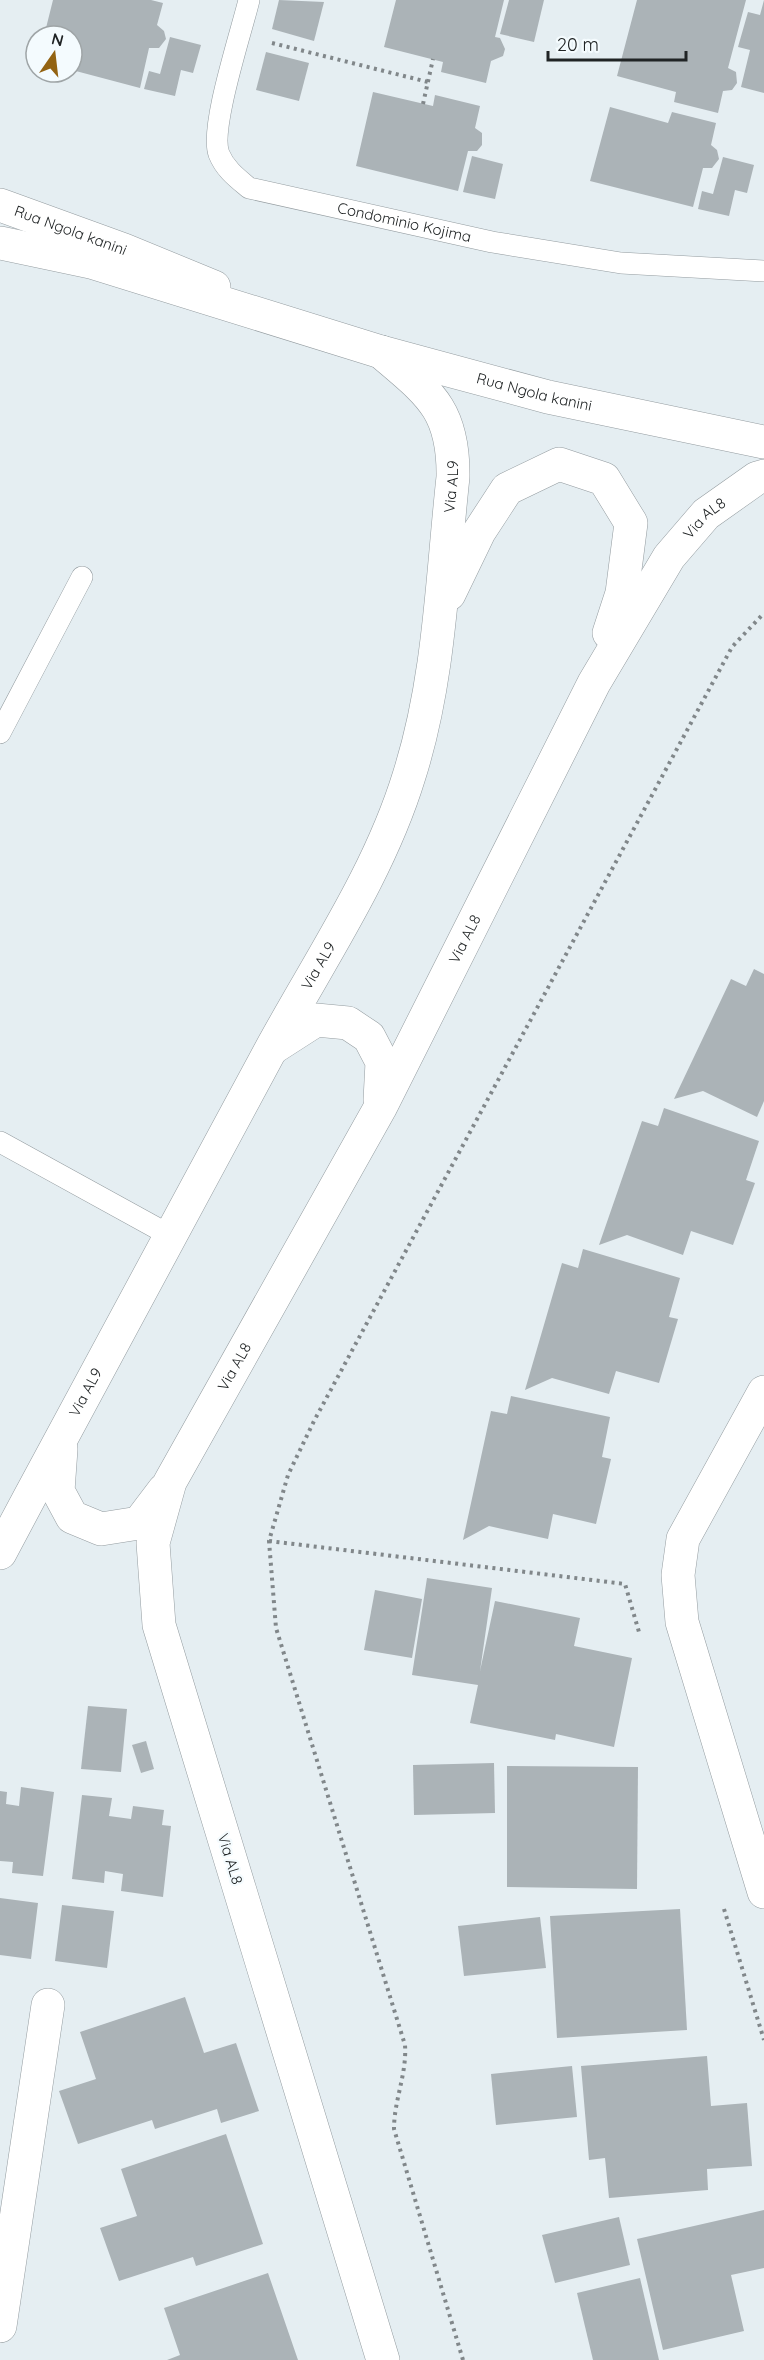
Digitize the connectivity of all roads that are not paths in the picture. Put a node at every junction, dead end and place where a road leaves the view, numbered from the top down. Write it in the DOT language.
graph roads {
  1 [pos="249,0"];
  2 [pos="0,204"];
  3 [pos="0,243"];
  4 [pos="764,270"];
  5 [pos="308,327"];
  6 [pos="381,352"];
  7 [pos="764,442"];
  8 [pos="764,477"];
  9 [pos="82,578"];
  10 [pos="438,617"];
  11 [pos="594,683"];
  12 [pos="0,733"];
  13 [pos="272,1048"];
  14 [pos="380,1108"];
  15 [pos="0,1142"];
  16 [pos="171,1236"];
  17 [pos="764,1392"];
  18 [pos="61,1438"];
  19 [pos="170,1482"];
  20 [pos="0,1553"];
  21 [pos="764,1892"];
  22 [pos="48,2005"];
  23 [pos="0,2326"];
  24 [pos="383,2360"];
  1 -- 4 [label="lane, Condominio Kojima"];
  2 -- 5 [label="street, Rua Ngola kanini"];
  3 -- 5 [label="street, Rua Ngola kanini"];
  5 -- 6 [label="street, Rua Ngola kanini"];
  6 -- 7 [label="street, Rua Ngola kanini"];
  6 -- 10 [label="street, Via AL9"];
  8 -- 11 [label="street, Via AL8"];
  9 -- 12 [label="lane"];
  10 -- 11 [label="street"];
  10 -- 13 [label="street, Via AL9"];
  11 -- 14 [label="street, Via AL8"];
  13 -- 14 [label="street"];
  13 -- 16 [label="street, Via AL9"];
  14 -- 19 [label="street, Via AL8"];
  15 -- 16 [label="lane"];
  16 -- 18 [label="street, Via AL9"];
  17 -- 21 [label="street"];
  18 -- 19 [label="street"];
  18 -- 20 [label="street, Via AL9"];
  19 -- 24 [label="street, Via AL8"];
  22 -- 23 [label="street"];
}
